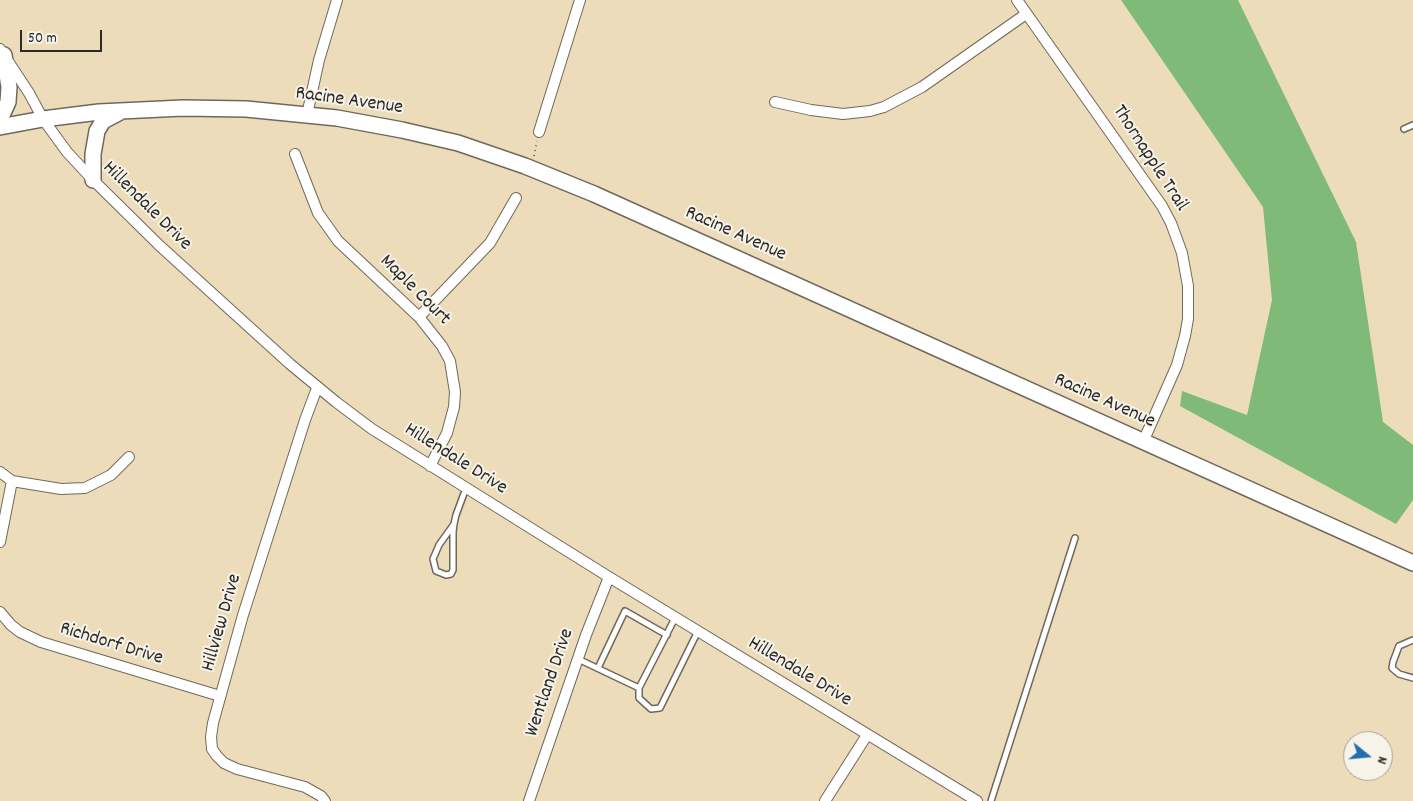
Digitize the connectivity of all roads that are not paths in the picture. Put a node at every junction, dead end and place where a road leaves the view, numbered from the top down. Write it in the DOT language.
graph roads {
  1 [pos="337,0"];
  2 [pos="580,0"];
  3 [pos="1017,0"];
  4 [pos="1026,14"];
  5 [pos="2,52"];
  6 [pos="775,102"];
  7 [pos="123,110"];
  8 [pos="0,115"];
  9 [pos="307,115"];
  10 [pos="43,119"];
  11 [pos="1413,125"];
  12 [pos="0,127"];
  13 [pos="1404,129"];
  14 [pos="539,132"];
  15 [pos="295,154"];
  16 [pos="93,180"];
  17 [pos="516,198"];
  18 [pos="419,317"];
  19 [pos="317,388"];
  20 [pos="1143,442"];
  21 [pos="130,457"];
  22 [pos="430,466"];
  23 [pos="0,472"];
  24 [pos="12,481"];
  25 [pos="466,488"];
  26 [pos="454,524"];
  27 [pos="1075,538"];
  28 [pos="0,542"];
  29 [pos="1413,563"];
  30 [pos="609,577"];
  31 [pos="0,612"];
  32 [pos="676,617"];
  33 [pos="698,631"];
  34 [pos="666,635"];
  35 [pos="1413,640"];
  36 [pos="578,658"];
  37 [pos="598,668"];
  38 [pos="1413,678"];
  39 [pos="639,688"];
  40 [pos="220,696"];
  41 [pos="867,735"];
  42 [pos="324,801"];
  43 [pos="529,801"];
  44 [pos="825,801"];
  45 [pos="977,801"];
  46 [pos="990,801"];
  1 -- 9 [label="street"];
  2 -- 14 [label="street"];
  3 -- 4 [label="street, Thornapple Trail"];
  4 -- 6 [label="street"];
  4 -- 20 [label="street, Thornapple Trail"];
  5 -- 8 [label="main road"];
  5 -- 10 [label="street, Hillendale Drive"];
  7 -- 9 [label="main road, Racine Avenue"];
  7 -- 10 [label="main road, Racine Avenue"];
  7 -- 16 [label="main road"];
  9 -- 20 [label="main road, Racine Avenue"];
  10 -- 12 [label="main road, Racine Avenue"];
  10 -- 16 [label="street, Hillendale Drive"];
  11 -- 13 [label="lane"];
  15 -- 18 [label="street, Maple Court"];
  16 -- 19 [label="street, Hillendale Drive"];
  17 -- 18 [label="street"];
  18 -- 22 [label="street, Maple Court"];
  19 -- 22 [label="street, Hillendale Drive"];
  19 -- 40 [label="street, Hillview Drive"];
  20 -- 29 [label="main road, Racine Avenue"];
  21 -- 24 [label="street"];
  22 -- 25 [label="street, Hillendale Drive"];
  23 -- 24 [label="street"];
  24 -- 28 [label="street"];
  25 -- 26 [label="lane"];
  25 -- 30 [label="street, Hillendale Drive"];
  26 -- 26 [label="lane"];
  27 -- 46 [label="lane"];
  30 -- 32 [label="street, Hillendale Drive"];
  30 -- 36 [label="street, Wentland Drive"];
  31 -- 40 [label="street, Richdorf Drive"];
  32 -- 33 [label="street, Hillendale Drive"];
  32 -- 34 [label="lane"];
  33 -- 39 [label="lane"];
  33 -- 41 [label="street, Hillendale Drive"];
  34 -- 37 [label="lane"];
  34 -- 39 [label="lane"];
  35 -- 38 [label="lane"];
  36 -- 37 [label="lane"];
  36 -- 43 [label="street, Wentland Drive"];
  37 -- 39 [label="lane"];
  40 -- 42 [label="street, Hillview Drive"];
  41 -- 44 [label="street"];
  41 -- 45 [label="street, Hillendale Drive"];
}
